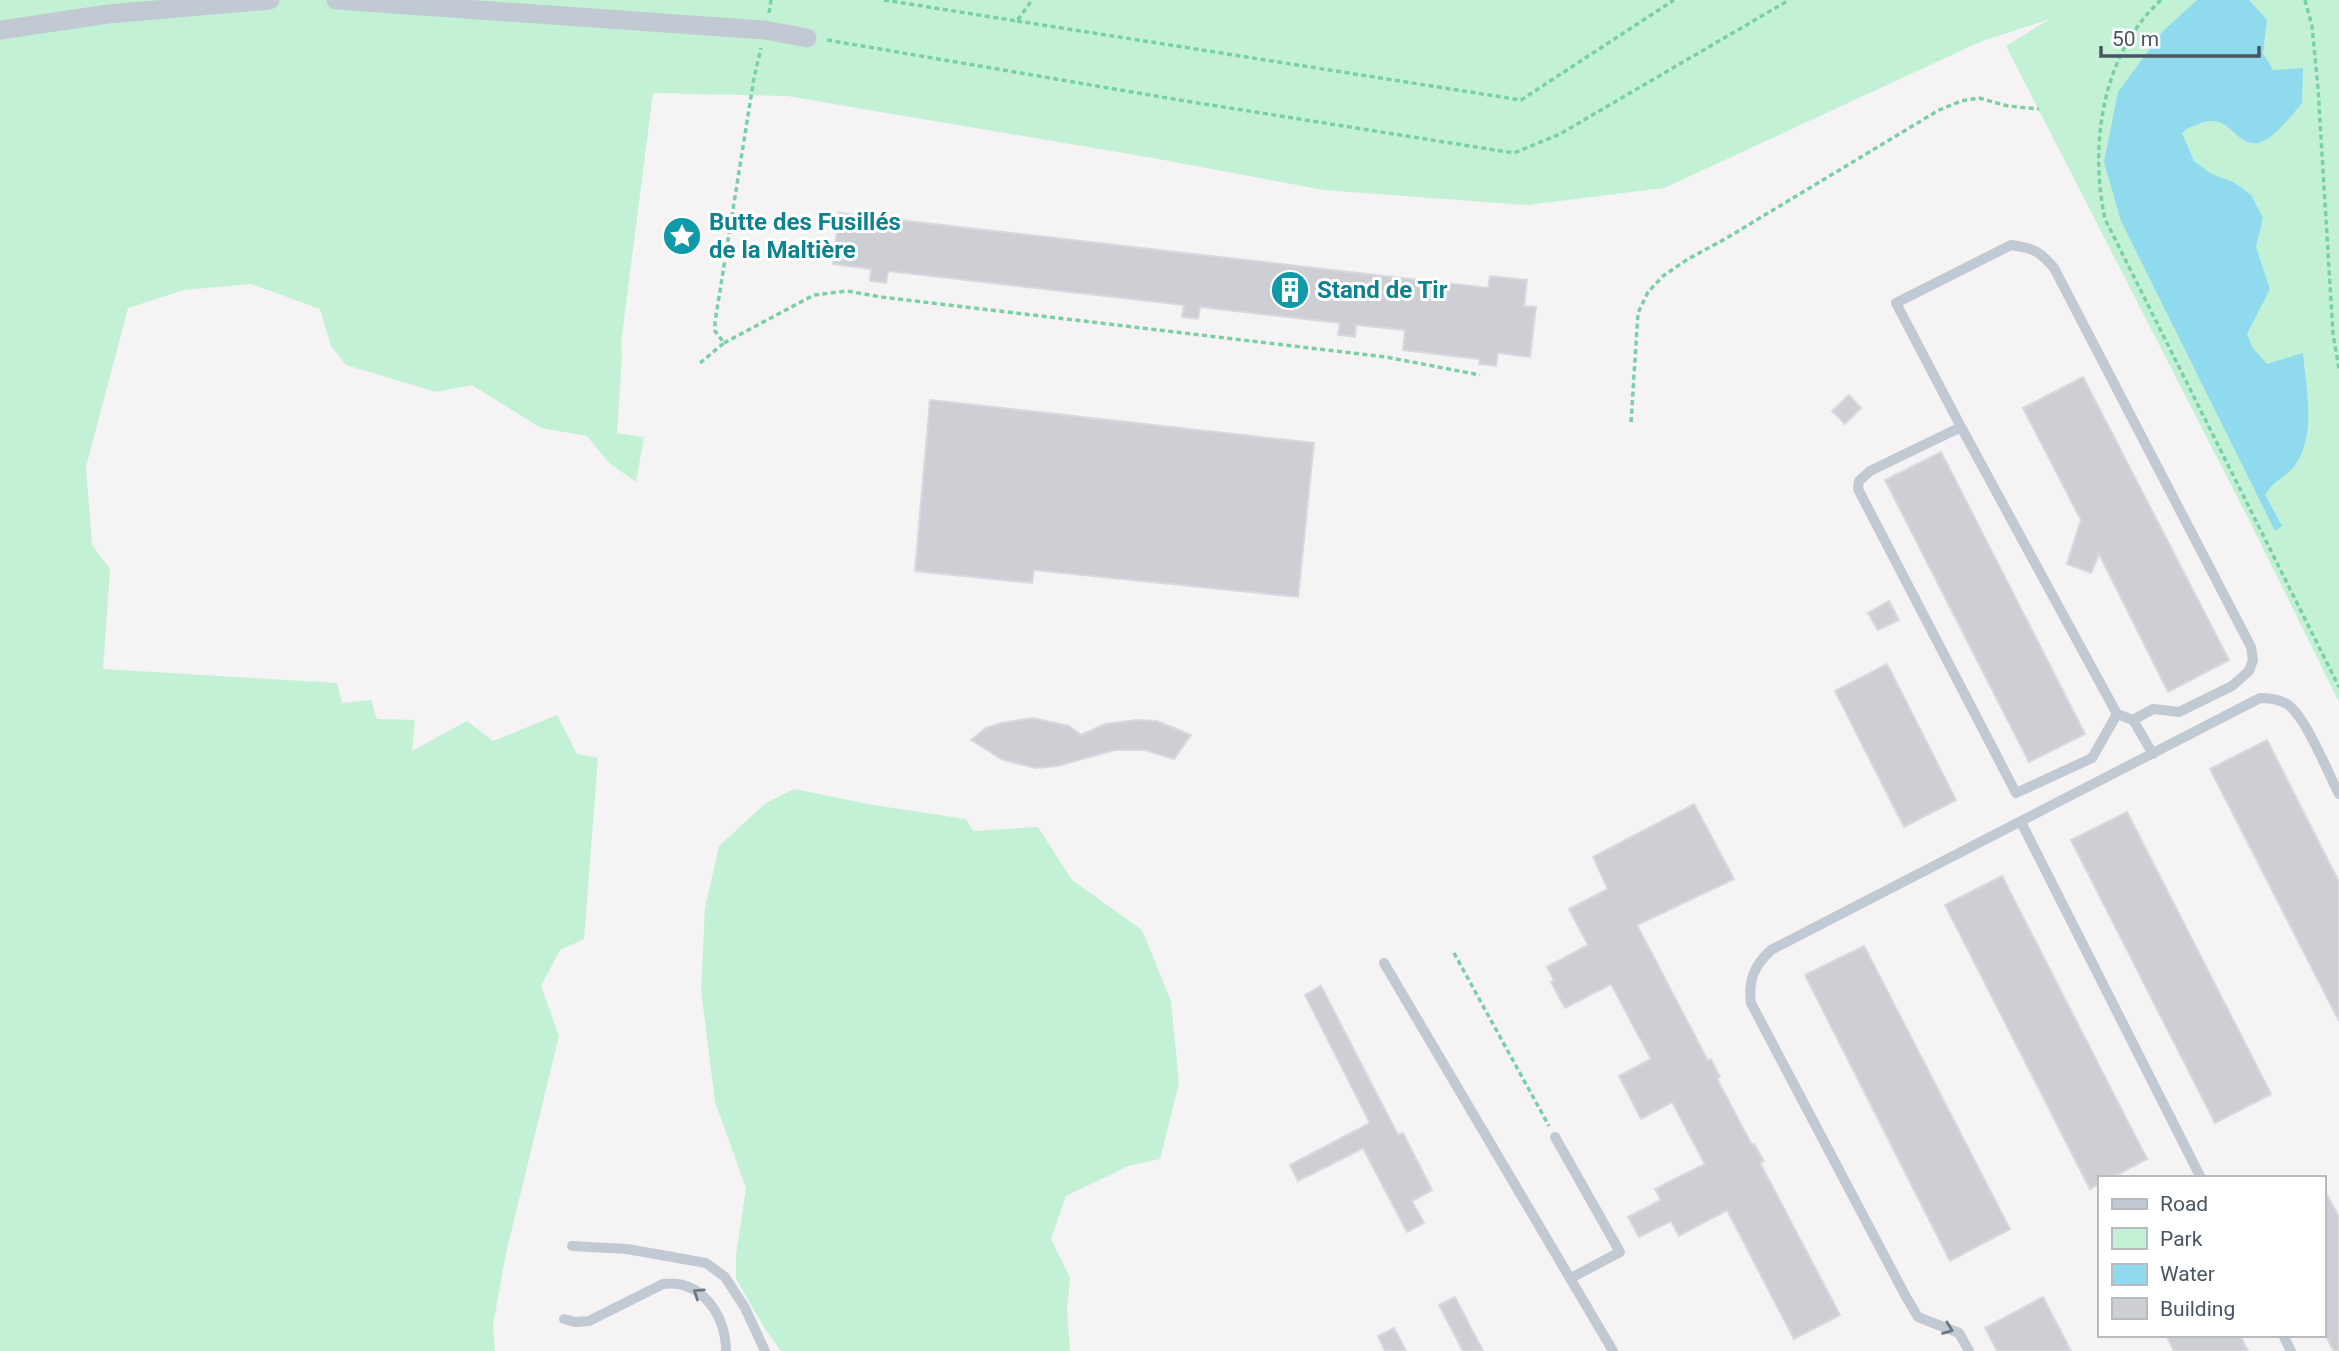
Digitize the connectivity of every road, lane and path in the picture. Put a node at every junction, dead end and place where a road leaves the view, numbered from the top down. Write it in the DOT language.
graph roads {
  1 [pos="270,0"];
  2 [pos="336,0"];
  3 [pos="884,0"];
  4 [pos="1032,0"];
  5 [pos="1674,0"];
  6 [pos="1789,0"];
  7 [pos="2161,0"];
  8 [pos="2305,0"];
  9 [pos="1017,21"];
  10 [pos="0,30"];
  11 [pos="765,30"];
  12 [pos="807,38"];
  13 [pos="2039,109"];
  14 [pos="724,343"];
  15 [pos="699,363"];
  16 [pos="2339,369"];
  17 [pos="1480,375"];
  18 [pos="1631,422"];
  19 [pos="1961,427"];
  20 [pos="2339,687"];
  21 [pos="2117,714"];
  22 [pos="2133,720"];
  23 [pos="2153,754"];
  24 [pos="2339,794"];
  25 [pos="2021,822"];
  26 [pos="1454,953"];
  27 [pos="1384,963"];
  28 [pos="1555,1137"];
  29 [pos="2201,1176"];
  30 [pos="572,1246"];
  31 [pos="1571,1278"];
  32 [pos="564,1319"];
  33 [pos="726,1351"];
  34 [pos="765,1351"];
  35 [pos="1613,1351"];
  36 [pos="1969,1351"];
  1 -- 10 [label="street"];
  2 -- 11 [label="street"];
  3 -- 9 [label="path"];
  4 -- 9 [label="path"];
  5 -- 9 [label="path"];
  6 -- 12 [label="path"];
  7 -- 20 [label="path"];
  8 -- 16 [label="path"];
  11 -- 12 [label="street"];
  11 -- 14 [label="path"];
  13 -- 18 [label="path"];
  14 -- 15 [label="path"];
  14 -- 17 [label="path"];
  19 -- 21 [label="lane"];
  19 -- 21 [label="lane"];
  19 -- 22 [label="lane"];
  21 -- 22 [label="lane"];
  22 -- 23 [label="lane"];
  23 -- 24 [label="lane"];
  23 -- 25 [label="lane"];
  25 -- 29 [label="lane"];
  25 -- 36 [label="lane, one-way"];
  26 -- 28 [label="path"];
  27 -- 31 [label="lane"];
  28 -- 31 [label="lane"];
  30 -- 34 [label="lane"];
  31 -- 35 [label="lane"];
  33 -- 32 [label="lane, one-way"];
}
